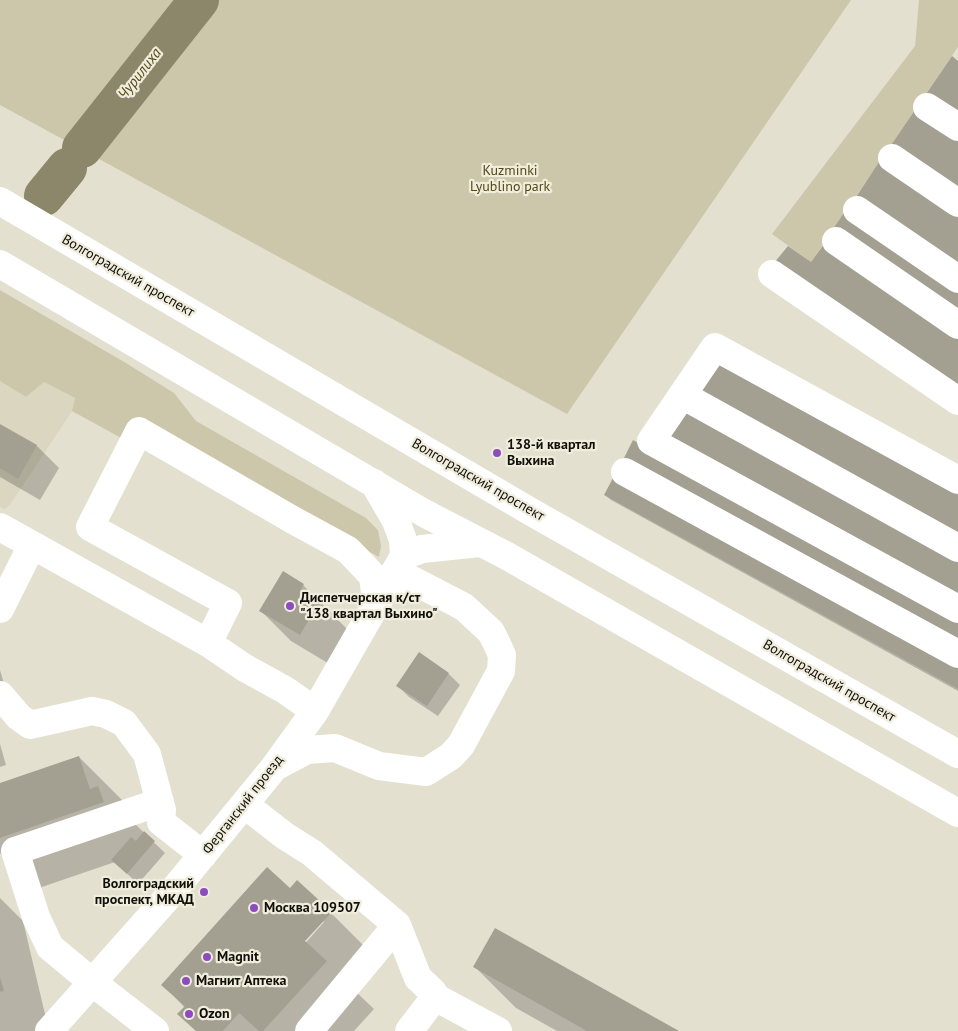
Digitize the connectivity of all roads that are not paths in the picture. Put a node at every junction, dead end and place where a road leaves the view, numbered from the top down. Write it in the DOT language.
graph roads {
  1 [pos="928,106"];
  2 [pos="958,127"];
  3 [pos="892,158"];
  4 [pos="0,202"];
  5 [pos="958,203"];
  6 [pos="857,210"];
  7 [pos="836,241"];
  8 [pos="0,264"];
  9 [pos="772,274"];
  10 [pos="958,279"];
  11 [pos="958,325"];
  12 [pos="682,394"];
  13 [pos="958,401"];
  14 [pos="625,472"];
  15 [pos="958,480"];
  16 [pos="374,483"];
  17 [pos="0,527"];
  18 [pos="480,542"];
  19 [pos="32,545"];
  20 [pos="958,548"];
  21 [pos="404,556"];
  22 [pos="383,592"];
  23 [pos="0,609"];
  24 [pos="958,609"];
  25 [pos="208,643"];
  26 [pos="958,654"];
  27 [pos="0,695"];
  28 [pos="315,711"];
  29 [pos="958,754"];
  30 [pos="273,769"];
  31 [pos="160,802"];
  32 [pos="245,805"];
  33 [pos="958,812"];
  34 [pos="203,855"];
  35 [pos="397,925"];
  36 [pos="92,982"];
  37 [pos="435,997"];
  38 [pos="49,1031"];
  39 [pos="155,1031"];
  40 [pos="309,1031"];
  41 [pos="409,1031"];
  42 [pos="498,1031"];
  1 -- 2 [label="main road"];
  3 -- 5 [label="main road"];
  4 -- 29 [label="main road, Волгоградский проспект"];
  6 -- 10 [label="main road"];
  7 -- 11 [label="main road"];
  8 -- 16 [label="main road"];
  9 -- 13 [label="main road"];
  12 -- 15 [label="main road"];
  12 -- 20 [label="main road"];
  12 -- 24 [label="main road"];
  14 -- 26 [label="main road"];
  16 -- 18 [label="main road"];
  16 -- 21 [label="main road"];
  17 -- 19 [label="main road"];
  18 -- 21 [label="main road"];
  18 -- 33 [label="main road"];
  19 -- 23 [label="main road"];
  19 -- 25 [label="main road"];
  21 -- 22 [label="main road, Ферганский проезд"];
  22 -- 25 [label="main road"];
  22 -- 28 [label="main road, Ферганский проезд"];
  22 -- 30 [label="main road"];
  25 -- 28 [label="main road"];
  27 -- 31 [label="main road"];
  28 -- 30 [label="main road, Ферганский проезд"];
  30 -- 32 [label="main road, Ферганский проезд"];
  31 -- 34 [label="main road"];
  31 -- 36 [label="main road"];
  32 -- 34 [label="main road, Ферганский проезд"];
  32 -- 35 [label="main road"];
  34 -- 36 [label="main road, Ферганский проезд"];
  35 -- 37 [label="main road"];
  35 -- 40 [label="main road"];
  36 -- 38 [label="main road, Ферганский проезд"];
  36 -- 39 [label="main road"];
  37 -- 41 [label="main road"];
  37 -- 42 [label="main road"];
}
